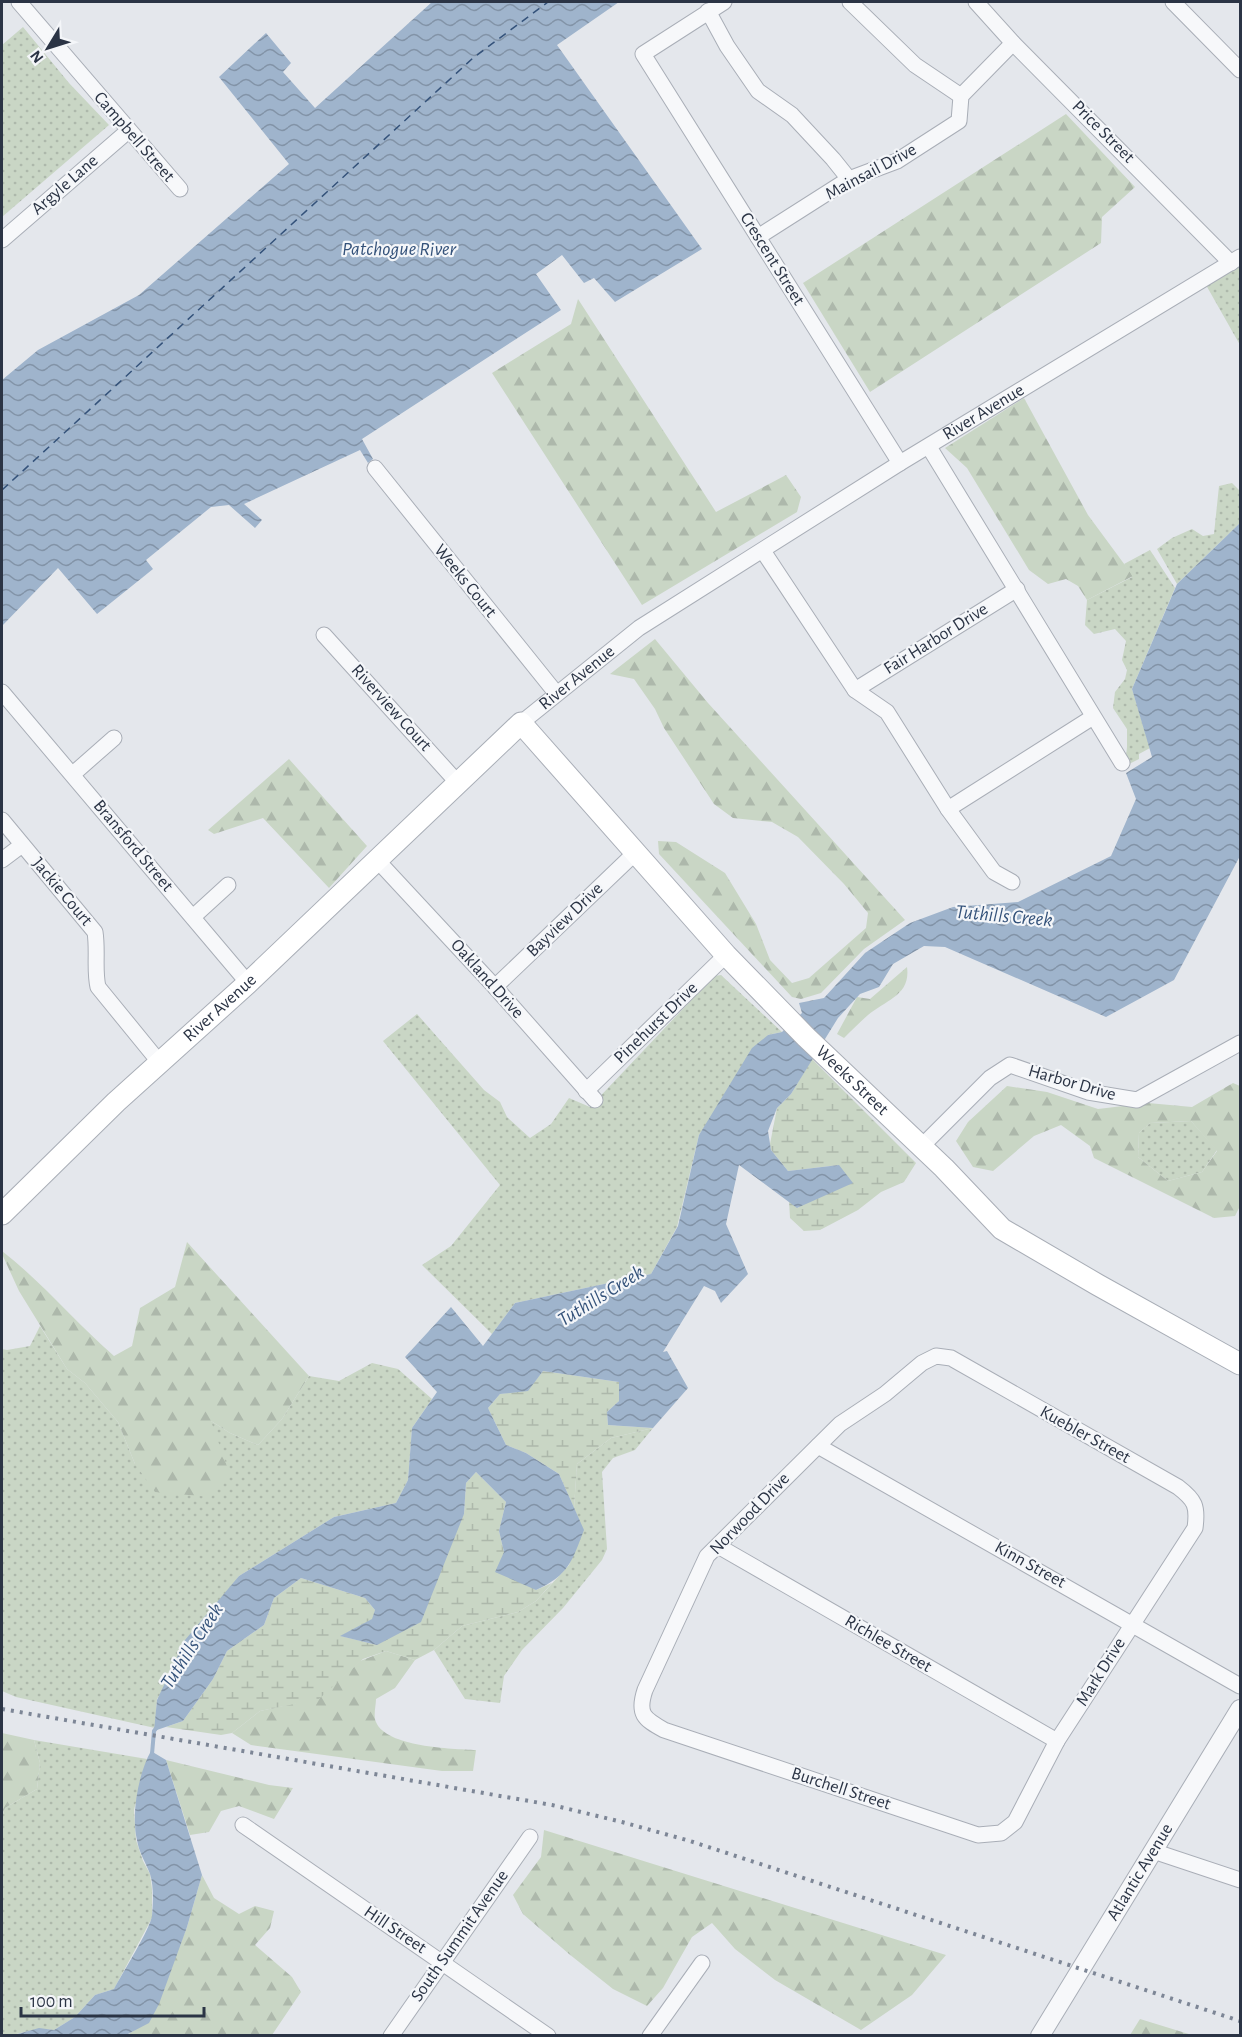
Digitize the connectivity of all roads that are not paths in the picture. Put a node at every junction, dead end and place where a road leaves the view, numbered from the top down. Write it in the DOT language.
graph roads {
  1 [pos="19,2"];
  2 [pos="724,2"];
  3 [pos="850,2"];
  4 [pos="976,2"];
  5 [pos="1173,2"];
  6 [pos="708,11"];
  7 [pos="1014,43"];
  8 [pos="1240,70"];
  9 [pos="961,96"];
  10 [pos="128,131"];
  11 [pos="849,179"];
  12 [pos="180,189"];
  13 [pos="758,237"];
  14 [pos="2,240"];
  15 [pos="1236,260"];
  16 [pos="928,447"];
  17 [pos="900,463"];
  18 [pos="375,468"];
  19 [pos="763,551"];
  20 [pos="1017,589"];
  21 [pos="324,635"];
  22 [pos="855,690"];
  23 [pos="2,692"];
  24 [pos="556,693"];
  25 [pos="1093,717"];
  26 [pos="521,723"];
  27 [pos="114,738"];
  28 [pos="1122,763"];
  29 [pos="73,774"];
  30 [pos="458,782"];
  31 [pos="948,809"];
  32 [pos="2,820"];
  33 [pos="22,844"];
  34 [pos="635,853"];
  35 [pos="2,860"];
  36 [pos="376,860"];
  37 [pos="1012,882"];
  38 [pos="228,885"];
  39 [pos="193,917"];
  40 [pos="726,955"];
  41 [pos="248,983"];
  42 [pos="495,987"];
  43 [pos="1240,1043"];
  44 [pos="160,1063"];
  45 [pos="590,1095"];
  46 [pos="921,1147"];
  47 [pos="2,1214"];
  48 [pos="951,1359"];
  49 [pos="1240,1364"];
  50 [pos="818,1446"];
  51 [pos="1195,1528"];
  52 [pos="718,1546"];
  53 [pos="1132,1623"];
  54 [pos="1240,1686"];
  55 [pos="1240,1709"];
  56 [pos="664,1730"];
  57 [pos="1057,1741"];
  58 [pos="1016,1822"];
  59 [pos="243,1825"];
  60 [pos="530,1837"];
  61 [pos="1153,1851"];
  62 [pos="1240,1880"];
  63 [pos="443,1962"];
  64 [pos="702,1963"];
  65 [pos="391,2036"];
  66 [pos="548,2036"];
  67 [pos="650,2036"];
  68 [pos="1040,2036"];
  1 -- 10 [label="street, Campbell Street"];
  2 -- 6 [label="street"];
  3 -- 9 [label="street"];
  4 -- 7 [label="street, Price Street"];
  5 -- 8 [label="street"];
  6 -- 11 [label="street"];
  6 -- 13 [label="street, Crescent Street"];
  7 -- 9 [label="street"];
  7 -- 15 [label="street, Price Street"];
  9 -- 11 [label="street, Mainsail Drive"];
  10 -- 12 [label="street, Campbell Street"];
  10 -- 14 [label="street, Argyle Lane"];
  11 -- 13 [label="street, Mainsail Drive"];
  13 -- 17 [label="street, Crescent Street"];
  15 -- 16 [label="street, River Avenue"];
  16 -- 17 [label="street, River Avenue"];
  16 -- 20 [label="street"];
  17 -- 19 [label="street, River Avenue"];
  18 -- 24 [label="street, Weeks Court"];
  19 -- 22 [label="street"];
  19 -- 24 [label="street, River Avenue"];
  20 -- 22 [label="street, Fair Harbor Drive"];
  20 -- 25 [label="street"];
  21 -- 30 [label="street, Riverview Court"];
  22 -- 31 [label="street"];
  23 -- 29 [label="street, Bransford Street"];
  24 -- 26 [label="street, River Avenue"];
  25 -- 28 [label="street"];
  25 -- 31 [label="street"];
  26 -- 30 [label="main road, River Avenue"];
  26 -- 34 [label="main road, Weeks Street"];
  27 -- 29 [label="street"];
  29 -- 39 [label="street, Bransford Street"];
  30 -- 36 [label="main road, River Avenue"];
  31 -- 37 [label="street"];
  32 -- 33 [label="street, Jackie Court"];
  33 -- 35 [label="street, Jackie Court"];
  33 -- 44 [label="street, Jackie Court"];
  34 -- 40 [label="main road, Weeks Street"];
  34 -- 42 [label="street, Bayview Drive"];
  36 -- 41 [label="main road, River Avenue"];
  36 -- 42 [label="street, Oakland Drive"];
  38 -- 39 [label="street"];
  39 -- 41 [label="street, Bransford Street"];
  40 -- 45 [label="street, Pinehurst Drive"];
  40 -- 46 [label="main road, Weeks Street"];
  41 -- 44 [label="main road, River Avenue"];
  42 -- 45 [label="street, Oakland Drive"];
  43 -- 46 [label="street, Harbor Drive"];
  44 -- 47 [label="main road, River Avenue"];
  46 -- 49 [label="main road, Weeks Street"];
  48 -- 50 [label="street, Norwood Drive"];
  48 -- 51 [label="street, Kuebler Street"];
  50 -- 52 [label="street, Norwood Drive"];
  50 -- 53 [label="street, Kinn Street"];
  51 -- 53 [label="street, Mark Drive"];
  52 -- 56 [label="street, Norwood Drive"];
  52 -- 57 [label="street, Richlee Street"];
  53 -- 54 [label="street, Kinn Street"];
  53 -- 57 [label="street, Mark Drive"];
  55 -- 61 [label="street, Atlantic Avenue"];
  56 -- 58 [label="street, Burchell Street"];
  57 -- 58 [label="street, Mark Drive"];
  59 -- 63 [label="street, Hill Street"];
  60 -- 63 [label="street, South Summit Avenue"];
  61 -- 62 [label="street"];
  61 -- 68 [label="street, Atlantic Avenue"];
  63 -- 65 [label="street, South Summit Avenue"];
  63 -- 66 [label="street, Hill Street"];
  64 -- 67 [label="street"];
}
